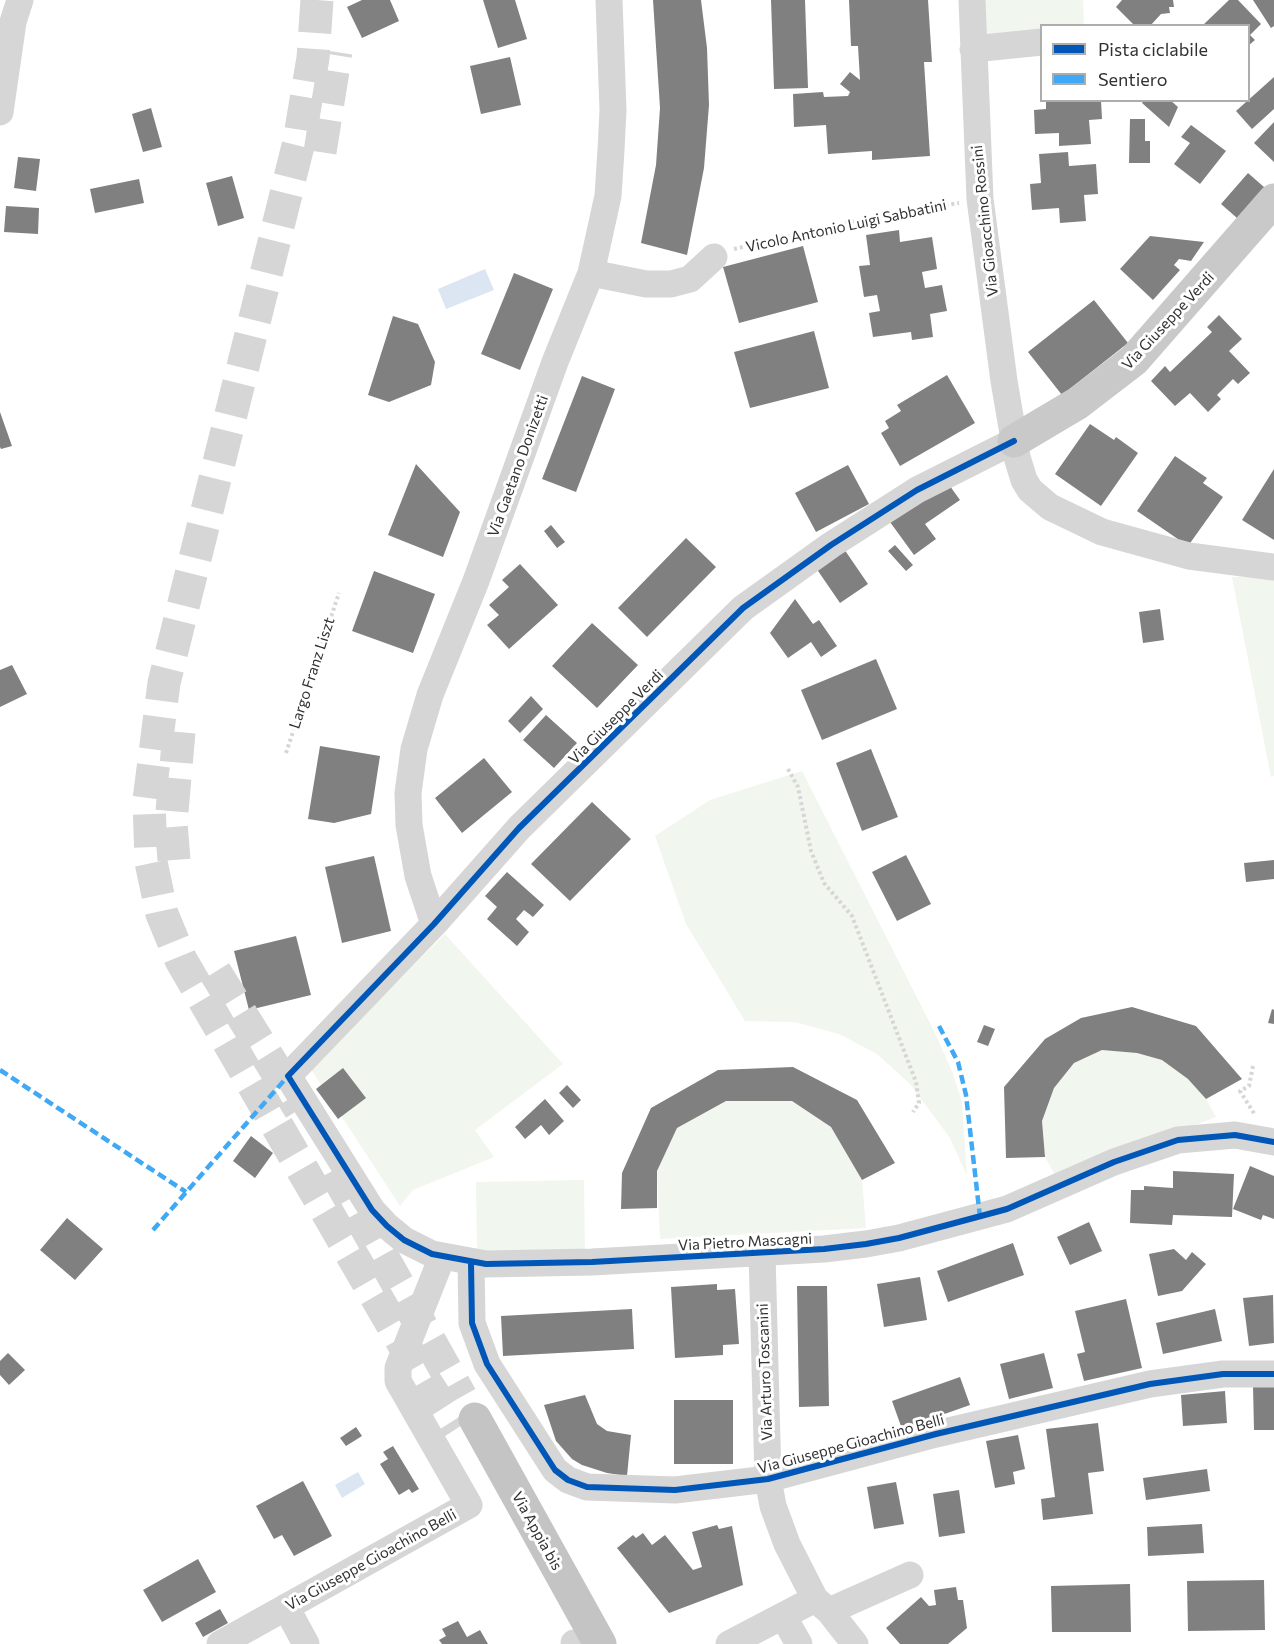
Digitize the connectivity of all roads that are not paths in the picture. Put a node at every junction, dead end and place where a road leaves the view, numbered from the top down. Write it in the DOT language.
graph roads {
  1 [pos="20,0"];
  2 [pos="609,0"];
  3 [pos="972,0"];
  4 [pos="1040,42"];
  5 [pos="973,49"];
  6 [pos="0,112"];
  7 [pos="1274,200"];
  8 [pos="714,257"];
  9 [pos="591,273"];
  10 [pos="1014,441"];
  11 [pos="1274,567"];
  12 [pos="434,924"];
  13 [pos="288,1076"];
  14 [pos="1274,1142"];
  15 [pos="762,1253"];
  16 [pos="442,1257"];
  17 [pos="471,1263"];
  18 [pos="1274,1374"];
  19 [pos="465,1424"];
  20 [pos="768,1479"];
  21 [pos="909,1575"];
  22 [pos="822,1605"];
  23 [pos="286,1608"];
  24 [pos="783,1616"];
  25 [pos="220,1644"];
  26 [pos="306,1644"];
  27 [pos="581,1644"];
  28 [pos="729,1644"];
  29 [pos="799,1644"];
  30 [pos="855,1644"];
  1 -- 6 [label="street"];
  2 -- 9 [label="street, Via Gaetano Donizetti"];
  3 -- 5 [label="street, Via Gioacchino Rossini"];
  4 -- 5 [label="street"];
  5 -- 10 [label="street, Via Gioacchino Rossini"];
  7 -- 10 [label="main road, Via Giuseppe Verdi"];
  8 -- 9 [label="street"];
  9 -- 12 [label="street, Via Gaetano Donizetti"];
  10 -- 11 [label="street, Via Gioacchino Rossini"];
  10 -- 12 [label="street, Via Giuseppe Verdi"];
  12 -- 13 [label="street, Via Giuseppe Verdi"];
  13 -- 16 [label="street, Via Pietro Mascagni"];
  14 -- 15 [label="street, Via Pietro Mascagni"];
  15 -- 17 [label="street, Via Pietro Mascagni"];
  15 -- 20 [label="street, Via Arturo Toscanini"];
  16 -- 17 [label="street, Via Pietro Mascagni"];
  16 -- 23 [label="street, Via Giuseppe Gioachino Belli"];
  17 -- 20 [label="street, Via Giuseppe Gioachino Belli"];
  18 -- 20 [label="street, Via Giuseppe Gioachino Belli"];
  19 -- 27 [label="highway, Via Appia bis"];
  20 -- 22 [label="street, Via Arturo Toscanini"];
  21 -- 22 [label="street"];
  22 -- 24 [label="street"];
  22 -- 30 [label="street, Via Arturo Toscanini"];
  23 -- 25 [label="street, Via Giuseppe Gioachino Belli"];
  23 -- 26 [label="street"];
  24 -- 28 [label="street"];
  24 -- 29 [label="street"];
}
